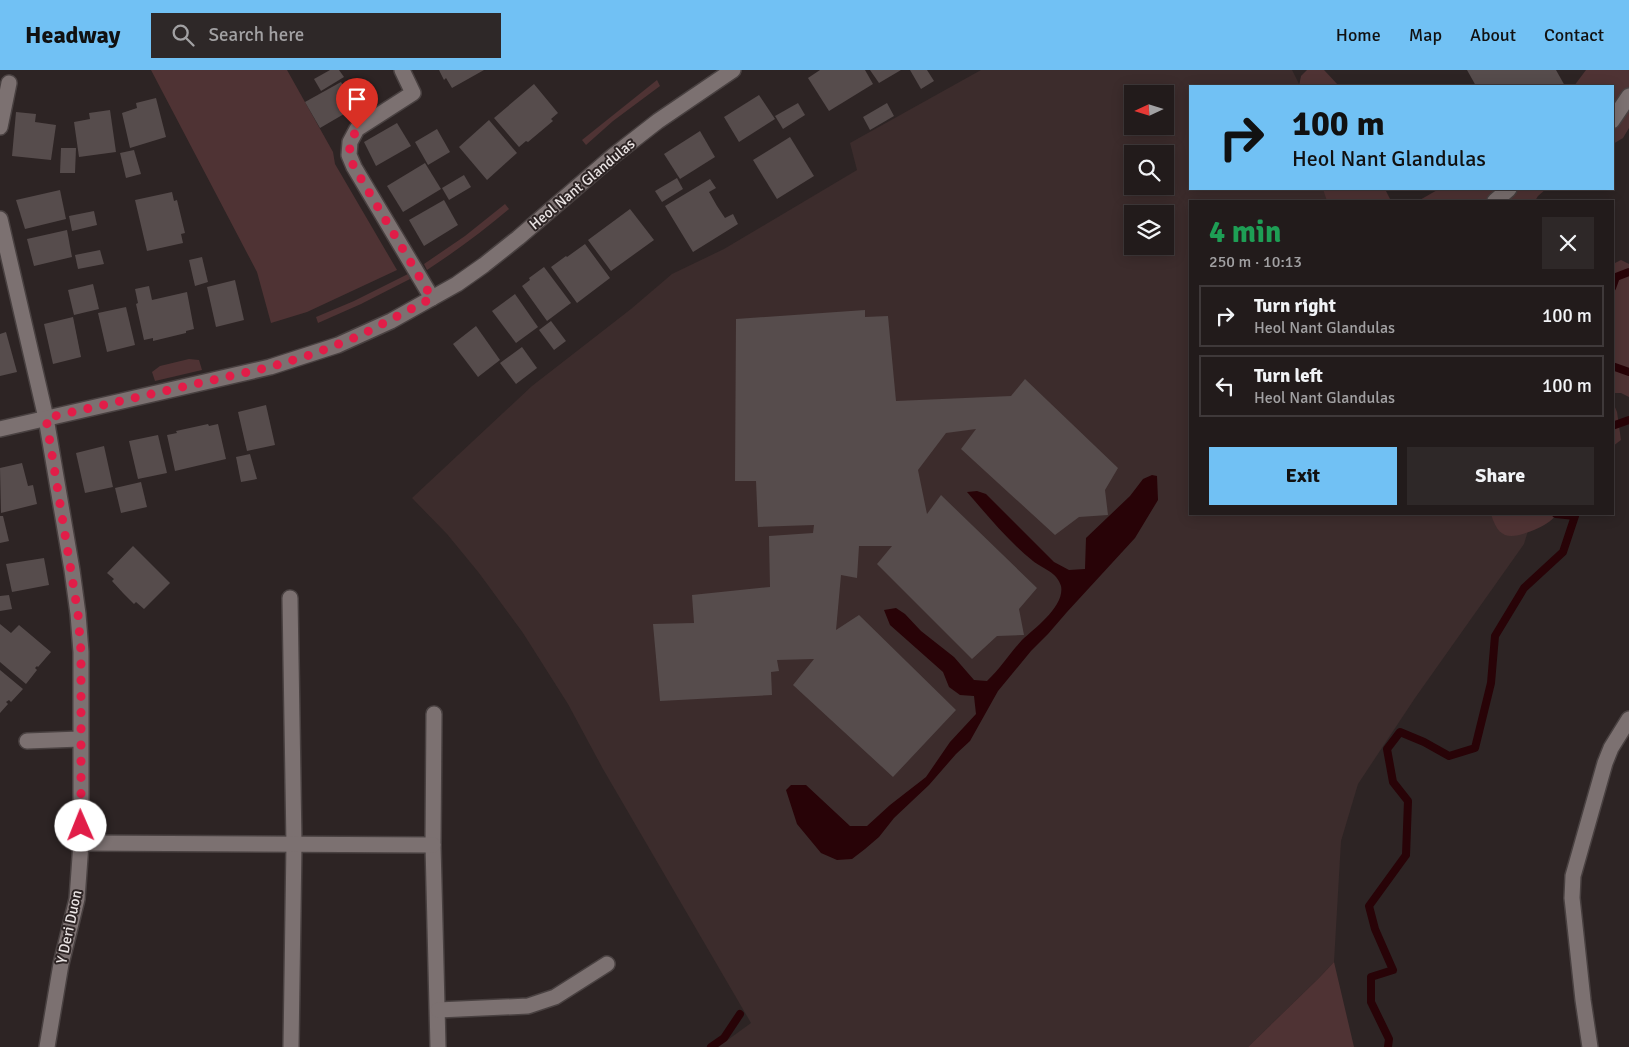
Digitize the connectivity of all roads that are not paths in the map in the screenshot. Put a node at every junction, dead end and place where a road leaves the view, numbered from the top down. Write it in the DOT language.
graph roads {
  1 [pos="402,70"];
  2 [pos="732,70"];
  3 [pos="9,83"];
  4 [pos="1629,96"];
  5 [pos="1614,118"];
  6 [pos="0,127"];
  7 [pos="1508,190"];
  8 [pos="1496,200"];
  9 [pos="0,219"];
  10 [pos="432,298"];
  11 [pos="46,418"];
  12 [pos="0,429"];
  13 [pos="290,598"];
  14 [pos="434,714"];
  15 [pos="1629,719"];
  16 [pos="80,739"];
  17 [pos="27,741"];
  18 [pos="82,843"];
  19 [pos="294,844"];
  20 [pos="433,845"];
  21 [pos="607,964"];
  22 [pos="438,1010"];
  23 [pos="47,1047"];
  24 [pos="291,1047"];
  25 [pos="438,1047"];
  26 [pos="1590,1047"];
  1 -- 10 [label="street"];
  2 -- 10 [label="street, Heol Nant Glandulas"];
  3 -- 6 [label="street"];
  4 -- 5 [label="street"];
  7 -- 8 [label="street"];
  9 -- 11 [label="street"];
  10 -- 11 [label="street, Heol Nant Glandulas"];
  11 -- 12 [label="street, Heol Nant Glandulas"];
  11 -- 16 [label="street, Y Deri Duon"];
  13 -- 19 [label="street"];
  14 -- 20 [label="street"];
  15 -- 26 [label="street"];
  16 -- 17 [label="street"];
  16 -- 18 [label="street, Y Deri Duon"];
  18 -- 19 [label="street"];
  18 -- 23 [label="street, Y Deri Duon"];
  19 -- 20 [label="street"];
  19 -- 24 [label="street"];
  20 -- 22 [label="street"];
  21 -- 22 [label="street"];
  22 -- 25 [label="street"];
}
